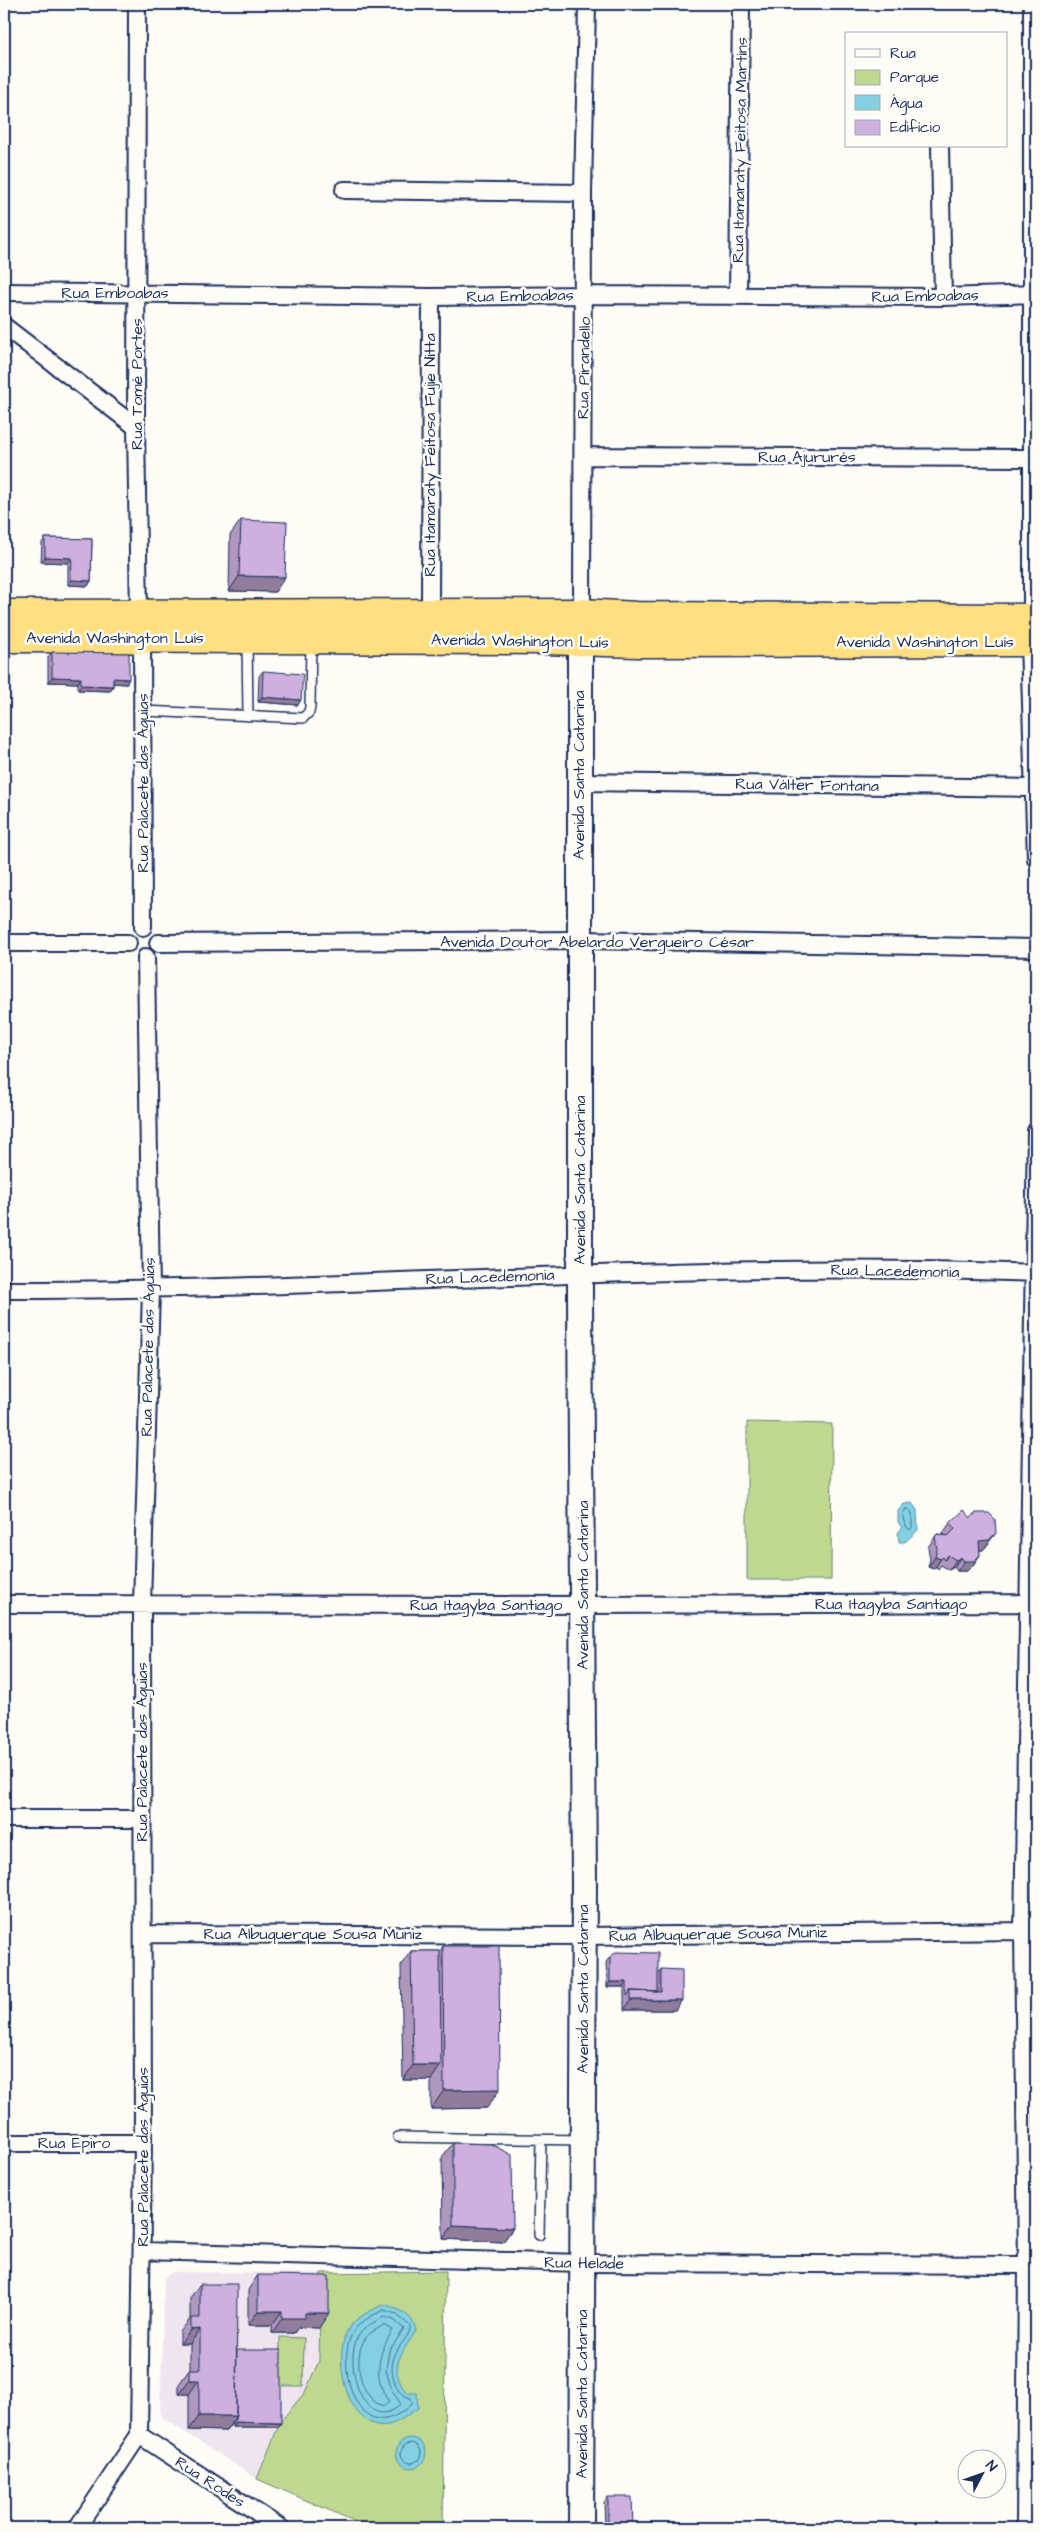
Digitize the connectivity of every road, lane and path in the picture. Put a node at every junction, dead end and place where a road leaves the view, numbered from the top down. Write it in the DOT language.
graph roads {
  1 [pos="137,4"];
  2 [pos="587,4"];
  3 [pos="741,4"];
  4 [pos="1032,4"];
  5 [pos="940,148"];
  6 [pos="344,190"];
  7 [pos="583,193"];
  8 [pos="4,292"];
  9 [pos="138,293"];
  10 [pos="1034,294"];
  11 [pos="584,295"];
  12 [pos="738,296"];
  13 [pos="431,297"];
  14 [pos="943,297"];
  15 [pos="4,326"];
  16 [pos="136,427"];
  17 [pos="583,456"];
  18 [pos="1032,458"];
  19 [pos="430,613"];
  20 [pos="582,613"];
  21 [pos="4,614"];
  22 [pos="141,627"];
  23 [pos="1033,630"];
  24 [pos="4,638"];
  25 [pos="247,639"];
  26 [pos="311,639"];
  27 [pos="580,641"];
  28 [pos="143,711"];
  29 [pos="248,716"];
  30 [pos="578,782"];
  31 [pos="1035,788"];
  32 [pos="1036,859"];
  33 [pos="143,927"];
  34 [pos="581,940"];
  35 [pos="158,942"];
  36 [pos="128,943"];
  37 [pos="4,944"];
  38 [pos="1036,948"];
  39 [pos="146,957"];
  40 [pos="1036,1131"];
  41 [pos="1036,1273"];
  42 [pos="580,1274"];
  43 [pos="4,1290"];
  44 [pos="151,1290"];
  45 [pos="1027,1603"];
  46 [pos="4,1604"];
  47 [pos="142,1605"];
  48 [pos="583,1605"];
  49 [pos="4,1819"];
  50 [pos="141,1819"];
  51 [pos="1023,1931"];
  52 [pos="144,1934"];
  53 [pos="583,1936"];
  54 [pos="398,2137"];
  55 [pos="541,2140"];
  56 [pos="582,2140"];
  57 [pos="4,2143"];
  58 [pos="143,2143"];
  59 [pos="539,2234"];
  60 [pos="142,2251"];
  61 [pos="583,2263"];
  62 [pos="1027,2266"];
  63 [pos="139,2435"];
  64 [pos="77,2528"];
  65 [pos="282,2528"];
  66 [pos="581,2528"];
  67 [pos="1025,2528"];
  1 -- 9 [label="street, Rua Tomé Portes"];
  2 -- 7 [label="street, Rua Pirandello"];
  3 -- 12 [label="street, Rua Itamaraty Feitosa Martins"];
  4 -- 10 [label="street"];
  5 -- 14 [label="street"];
  6 -- 7 [label="street"];
  7 -- 11 [label="street, Rua Pirandello"];
  8 -- 9 [label="street, Rua Emboabas"];
  9 -- 13 [label="street, Rua Emboabas"];
  9 -- 16 [label="street, Rua Tomé Portes"];
  10 -- 14 [label="street, Rua Emboabas"];
  10 -- 18 [label="street"];
  11 -- 12 [label="street, Rua Emboabas"];
  11 -- 13 [label="street, Rua Emboabas"];
  11 -- 17 [label="street, Rua Pirandello"];
  12 -- 14 [label="street, Rua Emboabas"];
  13 -- 19 [label="street, Rua Itamaraty Feitosa Fujie Nitta"];
  15 -- 16 [label="street"];
  16 -- 22 [label="street, Rua Tomé Portes"];
  17 -- 18 [label="street, Rua Ajururés"];
  17 -- 20 [label="street, Rua Pirandello"];
  18 -- 23 [label="street"];
  19 -- 20 [label="highway, Avenida Washington Luís"];
  19 -- 22 [label="highway, Avenida Washington Luís"];
  20 -- 23 [label="highway, Avenida Washington Luís"];
  21 -- 22 [label="highway, Avenida Washington Luís"];
  22 -- 24 [label="highway, Avenida Washington Luís"];
  22 -- 25 [label="highway, Avenida Washington Luís"];
  22 -- 28 [label="street, Rua Palacete das Águias"];
  23 -- 27 [label="highway, Avenida Washington Luís"];
  23 -- 31 [label="street"];
  25 -- 26 [label="highway, Avenida Washington Luís"];
  25 -- 29 [label="lane"];
  26 -- 27 [label="highway, Avenida Washington Luís"];
  26 -- 29 [label="lane"];
  27 -- 30 [label="street, Avenida Santa Catarina"];
  28 -- 29 [label="lane"];
  28 -- 33 [label="street, Rua Palacete das Águias"];
  30 -- 31 [label="street, Rua Válter Fontana"];
  30 -- 34 [label="street, Avenida Santa Catarina"];
  31 -- 32 [label="street"];
  33 -- 35 [label="street"];
  33 -- 36 [label="street"];
  34 -- 35 [label="street, Avenida Doutor Abelardo Vergueiro César"];
  34 -- 38 [label="street, Avenida Doutor Abelardo Vergueiro César"];
  34 -- 42 [label="street, Avenida Santa Catarina"];
  35 -- 39 [label="street"];
  36 -- 37 [label="street"];
  36 -- 39 [label="street"];
  39 -- 44 [label="street, Rua Palacete das Águias"];
  40 -- 41 [label="street"];
  41 -- 42 [label="street, Rua Lacedemonia"];
  41 -- 45 [label="street"];
  42 -- 44 [label="street, Rua Lacedemonia"];
  42 -- 48 [label="street, Avenida Santa Catarina"];
  43 -- 44 [label="street, Rua Lacedemonia"];
  44 -- 47 [label="street, Rua Palacete das Águias"];
  45 -- 48 [label="street, Rua Itagyba Santiago"];
  45 -- 51 [label="street"];
  46 -- 47 [label="street, Rua Itagyba Santiago"];
  47 -- 48 [label="street, Rua Itagyba Santiago"];
  47 -- 50 [label="street, Rua Palacete das Águias"];
  48 -- 53 [label="street, Avenida Santa Catarina"];
  49 -- 50 [label="street"];
  50 -- 52 [label="street, Rua Palacete das Águias"];
  51 -- 53 [label="street, Rua Albuquerque Sousa Muniz"];
  51 -- 62 [label="street"];
  52 -- 53 [label="street, Rua Albuquerque Sousa Muniz"];
  52 -- 58 [label="street, Rua Palacete das Águias"];
  53 -- 56 [label="street, Avenida Santa Catarina"];
  54 -- 55 [label="lane"];
  55 -- 56 [label="lane"];
  55 -- 59 [label="lane"];
  56 -- 61 [label="street, Avenida Santa Catarina"];
  57 -- 58 [label="street, Rua Epiro"];
  58 -- 60 [label="street, Rua Palacete das Águias"];
  60 -- 61 [label="street, Rua Helade"];
  60 -- 63 [label="street, Rua Palacete das Águias"];
  61 -- 62 [label="street, Rua Helade"];
  61 -- 66 [label="street, Avenida Santa Catarina"];
  62 -- 67 [label="street"];
  63 -- 64 [label="street"];
  63 -- 65 [label="street, Rua Rodes"];
}
